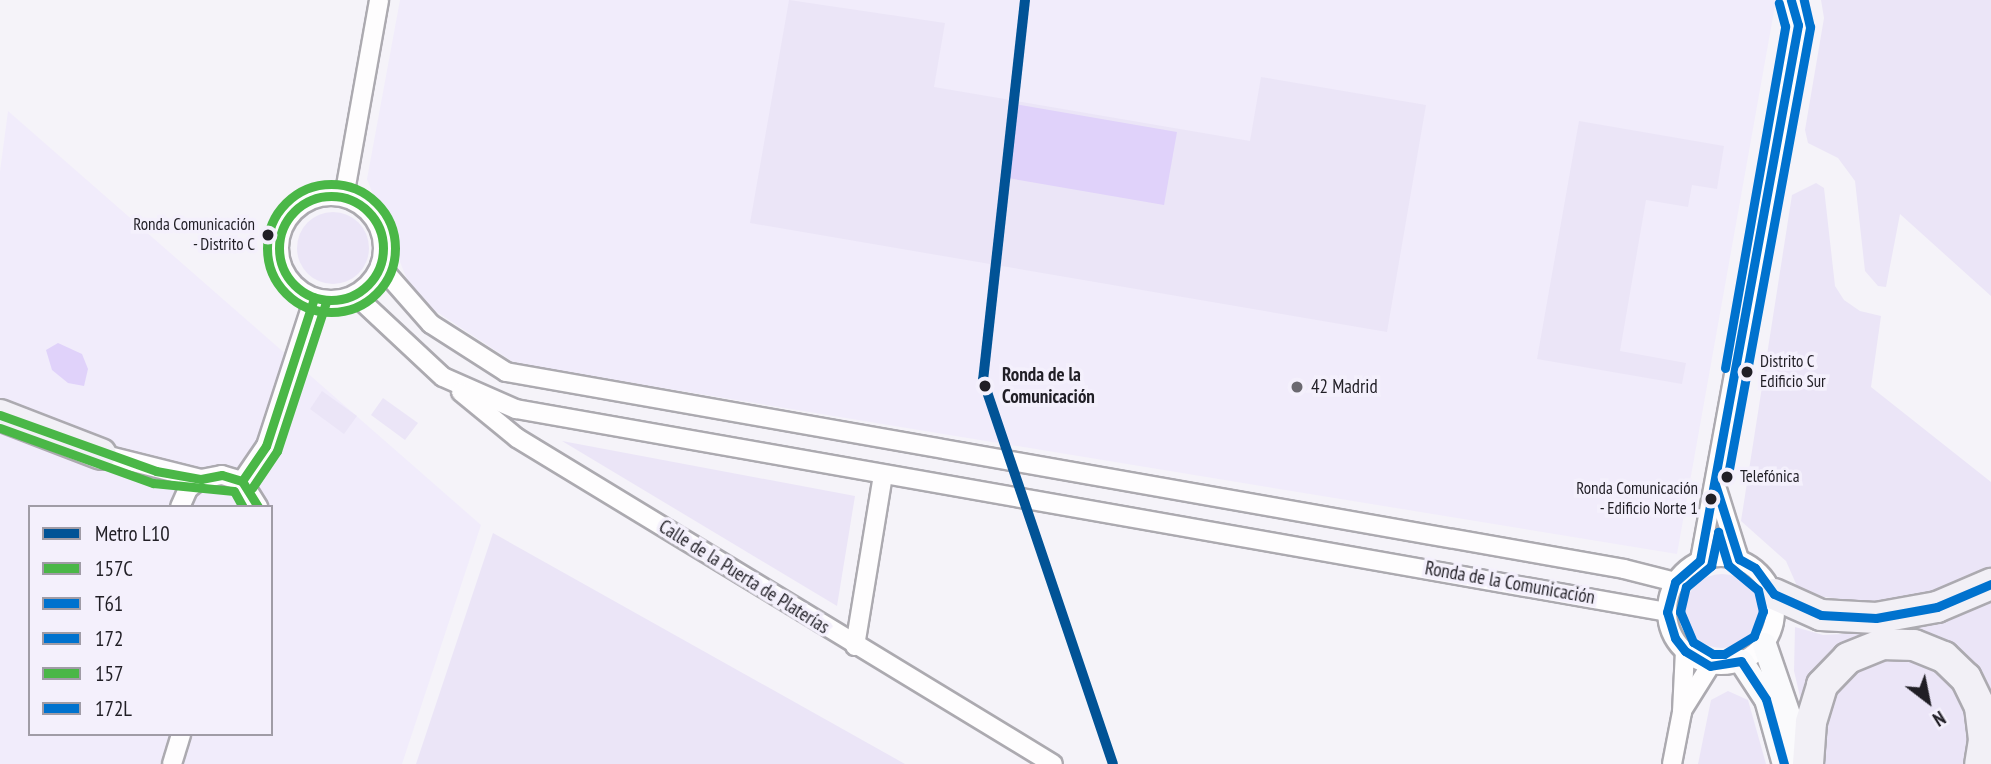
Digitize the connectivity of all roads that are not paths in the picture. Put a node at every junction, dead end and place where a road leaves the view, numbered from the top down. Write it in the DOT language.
graph roads {
  1 [pos="379,0"];
  2 [pos="1791,0"];
  3 [pos="344,197"];
  4 [pos="380,266"];
  5 [pos="355,295"];
  6 [pos="314,298"];
  7 [pos="443,377"];
  8 [pos="0,415"];
  9 [pos="0,435"];
  10 [pos="101,454"];
  11 [pos="156,471"];
  12 [pos="883,475"];
  13 [pos="201,479"];
  14 [pos="242,481"];
  15 [pos="1715,482"];
  16 [pos="181,503"];
  17 [pos="258,505"];
  18 [pos="1739,559"];
  19 [pos="1700,560"];
  20 [pos="1675,582"];
  21 [pos="1991,584"];
  22 [pos="1774,594"];
  23 [pos="1667,612"];
  24 [pos="1764,644"];
  25 [pos="855,646"];
  26 [pos="1685,650"];
  27 [pos="1741,661"];
  28 [pos="1710,666"];
  29 [pos="1682,712"];
  30 [pos="180,736"];
  31 [pos="172,764"];
  32 [pos="1054,764"];
  33 [pos="1672,764"];
  34 [pos="1784,764"];
  35 [pos="1807,764"];
  36 [pos="1980,764"];
  1 -- 3 [label="street"];
  2 -- 15 [label="street"];
  3 -- 4 [label="street"];
  3 -- 6 [label="street"];
  4 -- 5 [label="street"];
  4 -- 20 [label="street, Ronda de la Comunicación"];
  5 -- 6 [label="street"];
  5 -- 7 [label="street, Ronda de la Comunicación"];
  6 -- 14 [label="street"];
  7 -- 12 [label="street, Ronda de la Comunicación"];
  7 -- 25 [label="street, Calle de la Puerta de Platerías"];
  8 -- 10 [label="highway"];
  9 -- 10 [label="highway"];
  10 -- 11 [label="street"];
  11 -- 13 [label="street"];
  11 -- 16 [label="street"];
  12 -- 23 [label="street, Ronda de la Comunicación"];
  12 -- 25 [label="street"];
  13 -- 14 [label="street"];
  13 -- 16 [label="street"];
  14 -- 17 [label="street"];
  15 -- 18 [label="street"];
  15 -- 19 [label="street"];
  18 -- 19 [label="street"];
  18 -- 22 [label="street"];
  19 -- 20 [label="street"];
  20 -- 23 [label="street"];
  21 -- 22 [label="highway"];
  22 -- 24 [label="street"];
  23 -- 26 [label="street"];
  24 -- 27 [label="street"];
  24 -- 35 [label="street"];
  25 -- 32 [label="street, Calle de la Puerta de Platerías"];
  26 -- 28 [label="street"];
  26 -- 29 [label="street"];
  27 -- 28 [label="street"];
  27 -- 34 [label="street"];
  28 -- 29 [label="street"];
  29 -- 33 [label="street"];
  30 -- 31 [label="street"];
  35 -- 36 [label="highway"];
}
